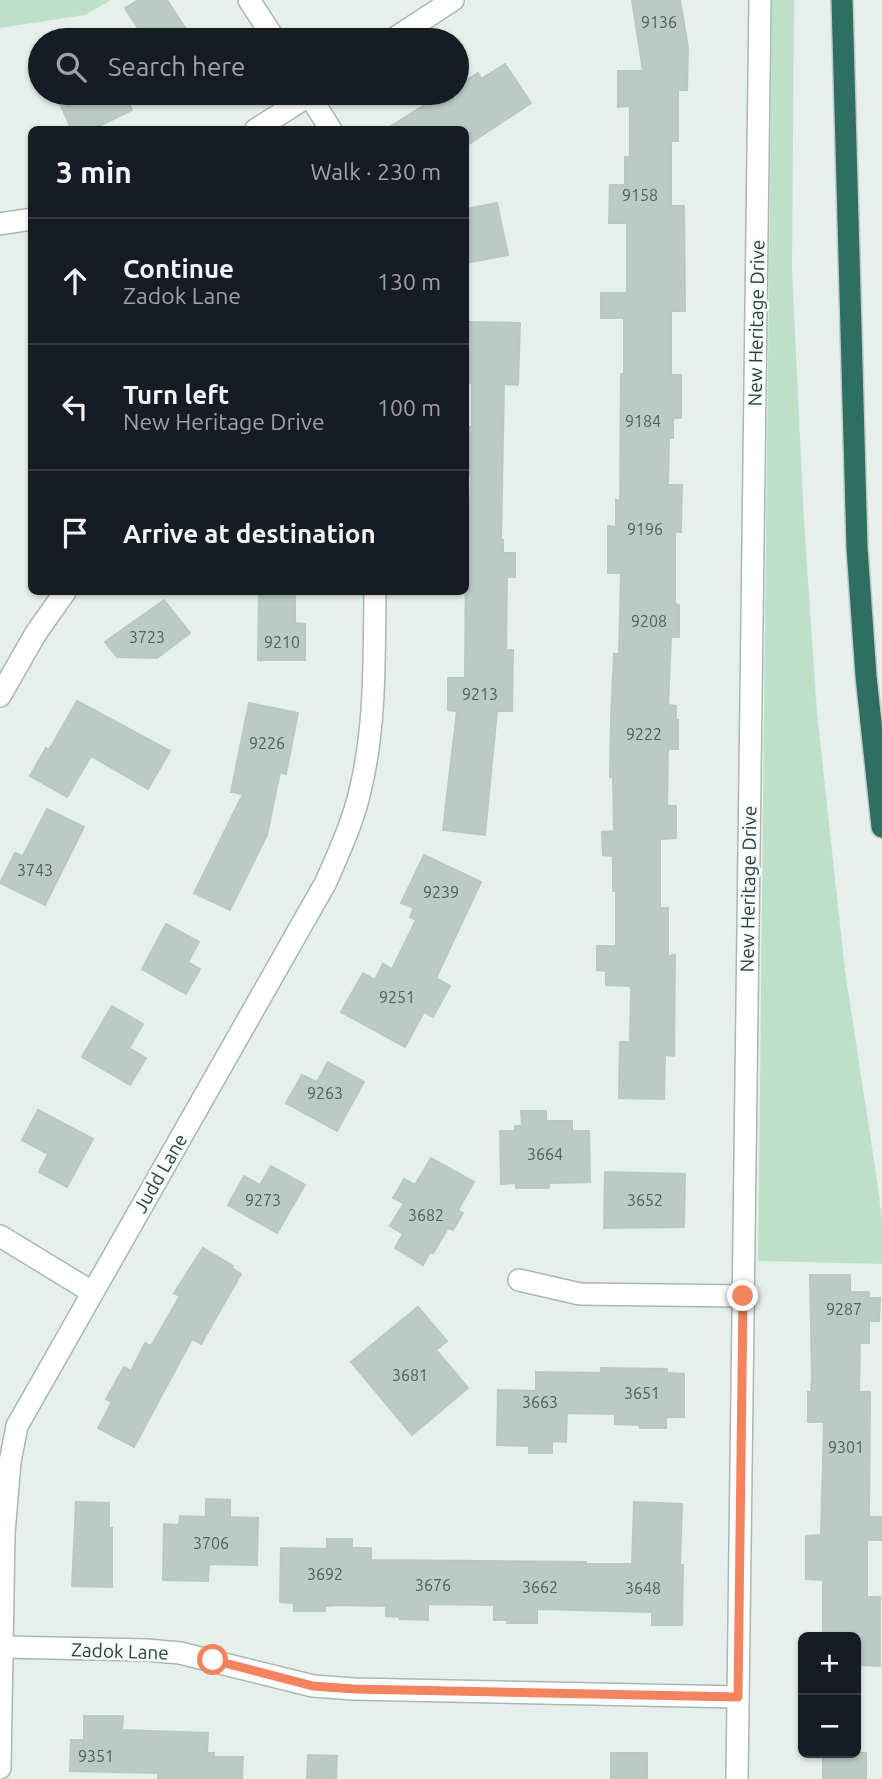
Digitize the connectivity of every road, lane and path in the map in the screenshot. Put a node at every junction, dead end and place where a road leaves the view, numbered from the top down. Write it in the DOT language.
graph roads {
  1 [pos="249,0"];
  2 [pos="453,0"];
  3 [pos="760,0"];
  4 [pos="842,0"];
  5 [pos="267,28"];
  6 [pos="410,28"];
  7 [pos="292,105"];
  8 [pos="317,105"];
  9 [pos="261,126"];
  10 [pos="329,126"];
  11 [pos="28,220"];
  12 [pos="0,224"];
  13 [pos="63,595"];
  14 [pos="375,595"];
  15 [pos="0,696"];
  16 [pos="882,827"];
  17 [pos="0,1236"];
  18 [pos="519,1280"];
  19 [pos="92,1292"];
  20 [pos="743,1296"];
  21 [pos="2,1647"];
  22 [pos="738,1697"];
  23 [pos="0,1768"];
  24 [pos="737,1779"];
  1 -- 5 [label="street"];
  2 -- 6 [label="street"];
  3 -- 20 [label="street, New Heritage Drive"];
  4 -- 16 [label="highway"];
  7 -- 9 [label="street"];
  8 -- 10 [label="street"];
  11 -- 12 [label="street"];
  13 -- 15 [label="street"];
  14 -- 19 [label="street, Judd Lane"];
  17 -- 19 [label="street"];
  18 -- 20 [label="street"];
  19 -- 21 [label="street, Judd Lane"];
  20 -- 22 [label="street, New Heritage Drive"];
  21 -- 22 [label="street, Zadok Lane"];
  21 -- 23 [label="street, Judd Lane"];
  22 -- 24 [label="street, New Heritage Drive"];
}
